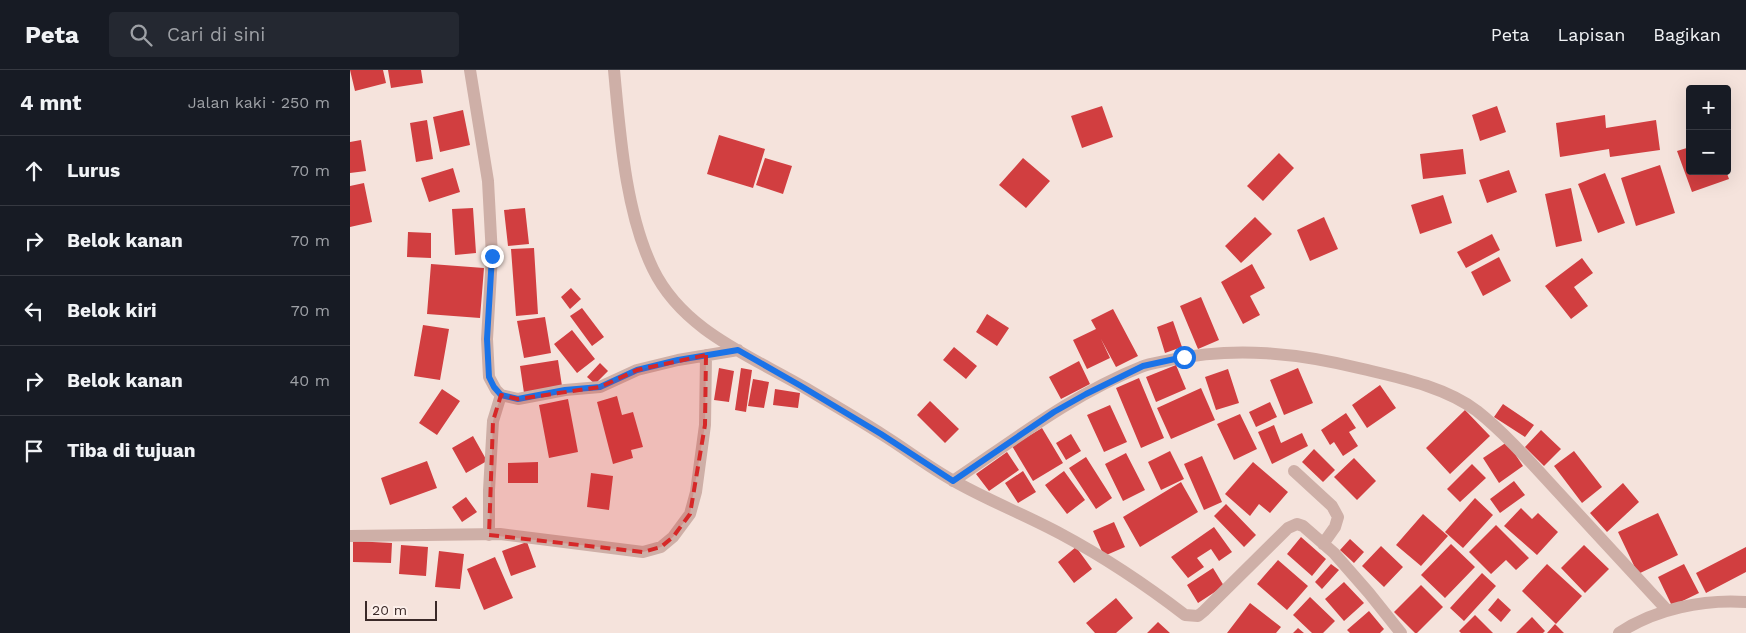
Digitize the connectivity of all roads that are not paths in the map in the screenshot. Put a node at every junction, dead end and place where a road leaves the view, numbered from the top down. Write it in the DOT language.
graph roads {
  1 [pos="470,70"];
  2 [pos="614,70"];
  3 [pos="738,350"];
  4 [pos="706,355"];
  5 [pos="501,395"];
  6 [pos="1294,471"];
  7 [pos="953,481"];
  8 [pos="489,535"];
  9 [pos="350,536"];
  10 [pos="1323,544"];
  11 [pos="1746,602"];
  12 [pos="1667,610"];
  13 [pos="1401,633"];
  14 [pos="1619,633"];
  1 -- 5 [label="street"];
  2 -- 3 [label="street"];
  3 -- 4 [label="street"];
  3 -- 7 [label="street"];
  4 -- 5 [label="street"];
  4 -- 8 [label="street"];
  5 -- 8 [label="street"];
  6 -- 10 [label="street"];
  7 -- 10 [label="street"];
  7 -- 12 [label="street"];
  8 -- 9 [label="street"];
  10 -- 13 [label="street"];
  11 -- 12 [label="street"];
  12 -- 14 [label="street"];
}
